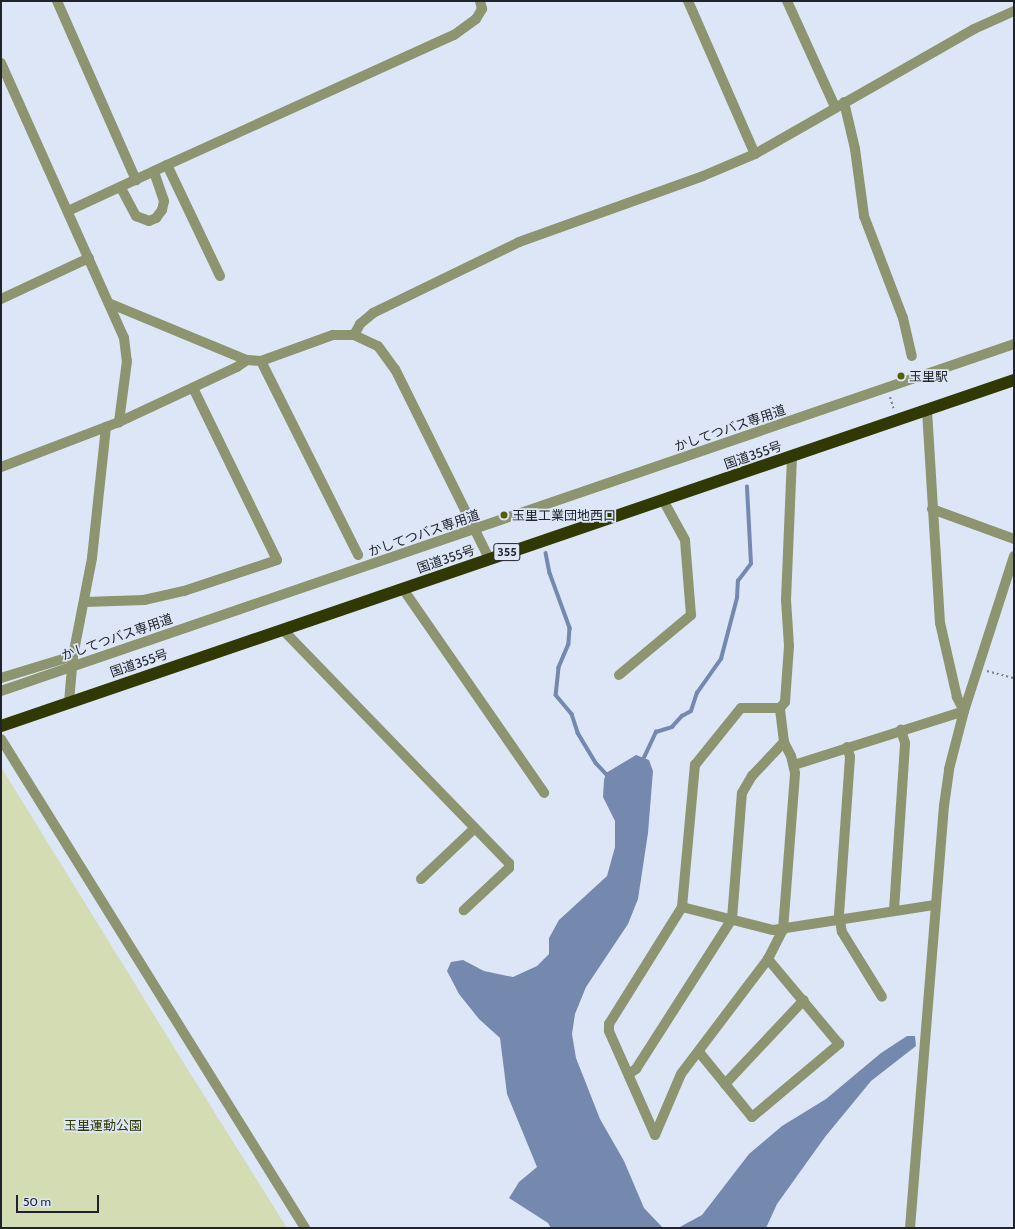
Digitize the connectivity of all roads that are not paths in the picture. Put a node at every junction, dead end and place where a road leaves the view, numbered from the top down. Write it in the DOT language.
graph roads {
  1 [pos="57,1"];
  2 [pos="480,1"];
  3 [pos="688,1"];
  4 [pos="787,1"];
  5 [pos="1014,11"];
  6 [pos="1,63"];
  7 [pos="840,104"];
  8 [pos="755,154"];
  9 [pos="167,165"];
  10 [pos="154,172"];
  11 [pos="136,180"];
  12 [pos="121,188"];
  13 [pos="68,211"];
  14 [pos="89,258"];
  15 [pos="220,276"];
  16 [pos="1,299"];
  17 [pos="111,304"];
  18 [pos="354,335"];
  19 [pos="1014,344"];
  20 [pos="912,356"];
  21 [pos="247,360"];
  22 [pos="261,361"];
  23 [pos="1014,380"];
  24 [pos="193,388"];
  25 [pos="927,411"];
  26 [pos="119,422"];
  27 [pos="106,427"];
  28 [pos="792,457"];
  29 [pos="1,467"];
  30 [pos="663,500"];
  31 [pos="932,509"];
  32 [pos="475,529"];
  33 [pos="1014,539"];
  34 [pos="358,556"];
  35 [pos="1014,556"];
  36 [pos="489,558"];
  37 [pos="403,589"];
  38 [pos="84,602"];
  39 [pos="282,630"];
  40 [pos="73,661"];
  41 [pos="619,675"];
  42 [pos="1,678"];
  43 [pos="1,691"];
  44 [pos="69,702"];
  45 [pos="780,708"];
  46 [pos="964,711"];
  47 [pos="1,726"];
  48 [pos="901,730"];
  49 [pos="1,739"];
  50 [pos="784,742"];
  51 [pos="847,747"];
  52 [pos="794,765"];
  53 [pos="544,793"];
  54 [pos="475,828"];
  55 [pos="421,879"];
  56 [pos="935,905"];
  57 [pos="682,907"];
  58 [pos="464,910"];
  59 [pos="894,910"];
  60 [pos="732,919"];
  61 [pos="840,920"];
  62 [pos="783,930"];
  63 [pos="768,959"];
  64 [pos="882,998"];
  65 [pos="804,1000"];
  66 [pos="699,1052"];
  67 [pos="629,1074"];
  68 [pos="725,1084"];
  69 [pos="305,1228"];
  70 [pos="910,1228"];
  1 -- 11 [label="street"];
  2 -- 9 [label="street"];
  3 -- 8 [label="street"];
  4 -- 7 [label="street"];
  5 -- 7 [label="street"];
  6 -- 13 [label="street"];
  7 -- 8 [label="street"];
  7 -- 20 [label="street"];
  8 -- 18 [label="street"];
  9 -- 10 [label="street"];
  9 -- 15 [label="street"];
  10 -- 11 [label="street"];
  10 -- 12 [label="street"];
  11 -- 12 [label="street"];
  12 -- 13 [label="street"];
  13 -- 14 [label="street"];
  14 -- 16 [label="street"];
  14 -- 17 [label="street"];
  17 -- 21 [label="street"];
  17 -- 26 [label="street"];
  18 -- 22 [label="street"];
  18 -- 32 [label="street"];
  19 -- 32 [label="street, かしてつバス専用道"];
  21 -- 22 [label="street"];
  21 -- 24 [label="street"];
  22 -- 34 [label="street"];
  23 -- 25 [label="highway, 国道355号 / 355"];
  24 -- 26 [label="street"];
  24 -- 38 [label="street"];
  25 -- 28 [label="highway, 国道355号 / 355"];
  25 -- 31 [label="street"];
  26 -- 27 [label="street"];
  27 -- 29 [label="street"];
  27 -- 38 [label="street"];
  28 -- 30 [label="highway, 国道355号 / 355"];
  28 -- 45 [label="street"];
  30 -- 36 [label="highway, 国道355号 / 355"];
  30 -- 41 [label="street"];
  31 -- 33 [label="street"];
  31 -- 46 [label="street"];
  32 -- 36 [label="street"];
  32 -- 40 [label="street, かしてつバス専用道"];
  35 -- 46 [label="street"];
  36 -- 37 [label="highway, 国道355号 / 355"];
  37 -- 39 [label="highway, 国道355号 / 355"];
  37 -- 53 [label="street"];
  38 -- 40 [label="street"];
  39 -- 44 [label="highway, 国道355号 / 355"];
  39 -- 54 [label="street"];
  40 -- 42 [label="street"];
  40 -- 43 [label="street, かしてつバス専用道"];
  40 -- 44 [label="street"];
  44 -- 47 [label="highway, 国道355号 / 355"];
  45 -- 50 [label="street"];
  45 -- 57 [label="street"];
  46 -- 48 [label="street"];
  46 -- 56 [label="street"];
  48 -- 51 [label="street"];
  48 -- 59 [label="street"];
  49 -- 69 [label="street"];
  50 -- 52 [label="street"];
  50 -- 60 [label="street"];
  51 -- 52 [label="street"];
  51 -- 61 [label="street"];
  52 -- 62 [label="street"];
  54 -- 55 [label="street"];
  54 -- 58 [label="street"];
  56 -- 59 [label="street"];
  56 -- 70 [label="street"];
  57 -- 60 [label="street"];
  57 -- 67 [label="street"];
  59 -- 61 [label="street"];
  60 -- 62 [label="street"];
  60 -- 67 [label="street"];
  61 -- 62 [label="street"];
  61 -- 64 [label="street"];
  62 -- 63 [label="street"];
  63 -- 65 [label="street"];
  63 -- 66 [label="street"];
  65 -- 68 [label="street"];
  65 -- 68 [label="street"];
  66 -- 67 [label="street"];
  66 -- 68 [label="street"];
}
